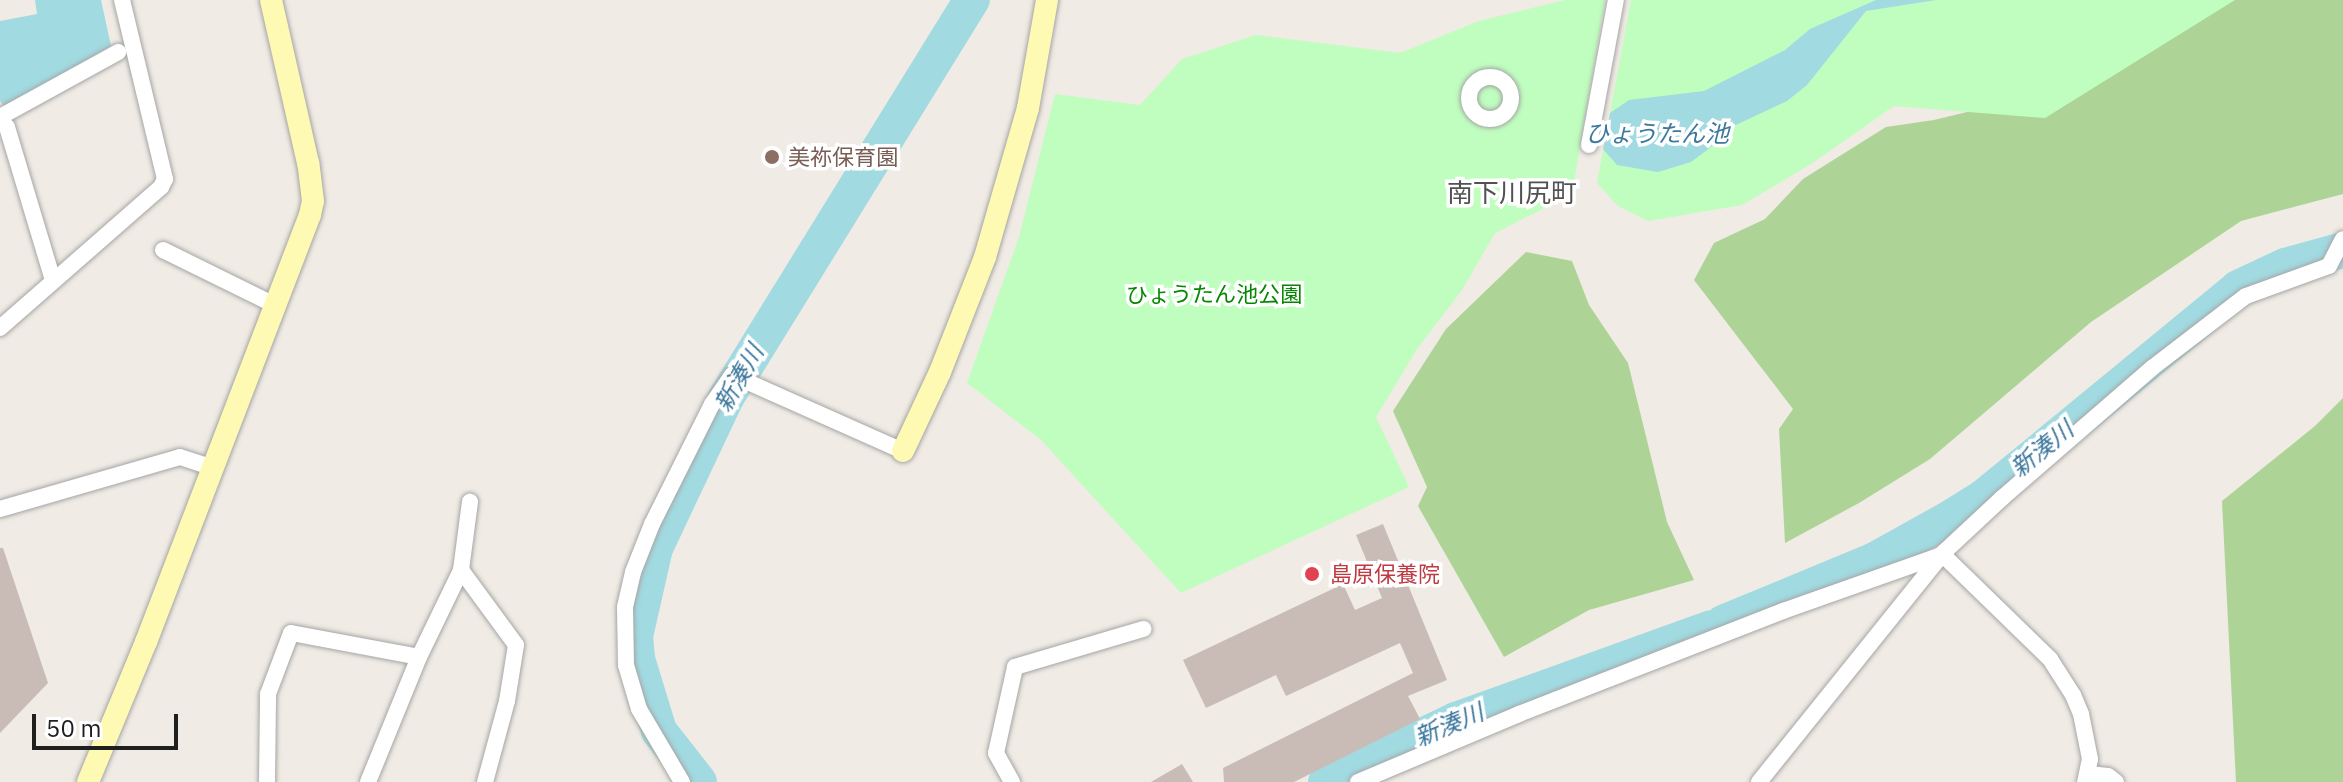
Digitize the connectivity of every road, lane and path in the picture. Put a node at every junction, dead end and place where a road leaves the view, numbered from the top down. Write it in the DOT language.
graph roads {
  1 [pos="122,0"];
  2 [pos="271,0"];
  3 [pos="1047,0"];
  4 [pos="1616,0"];
  5 [pos="118,52"];
  6 [pos="0,119"];
  7 [pos="1589,145"];
  8 [pos="2342,240"];
  9 [pos="163,250"];
  10 [pos="53,280"];
  11 [pos="277,306"];
  12 [pos="0,328"];
  13 [pos="903,451"];
  14 [pos="213,468"];
  15 [pos="470,502"];
  16 [pos="0,509"];
  17 [pos="1942,554"];
  18 [pos="461,570"];
  19 [pos="1143,629"];
  20 [pos="419,657"];
  21 [pos="2087,778"];
  22 [pos="88,782"];
  23 [pos="267,782"];
  24 [pos="368,782"];
  25 [pos="485,782"];
  26 [pos="682,782"];
  27 [pos="1012,782"];
  28 [pos="1358,782"];
  29 [pos="1759,782"];
  30 [pos="2116,782"];
  1 -- 10 [label="street"];
  2 -- 11 [label="street"];
  3 -- 13 [label="street"];
  4 -- 7 [label="street"];
  5 -- 6 [label="street"];
  6 -- 10 [label="street"];
  8 -- 17 [label="street"];
  9 -- 11 [label="street"];
  10 -- 12 [label="street"];
  11 -- 14 [label="street"];
  13 -- 26 [label="street"];
  14 -- 16 [label="street"];
  14 -- 22 [label="street"];
  15 -- 18 [label="street"];
  17 -- 21 [label="street"];
  17 -- 28 [label="street"];
  17 -- 29 [label="street"];
  18 -- 20 [label="street"];
  18 -- 25 [label="street"];
  19 -- 27 [label="street"];
  20 -- 23 [label="street"];
  20 -- 24 [label="street"];
  21 -- 30 [label="street"];
}
